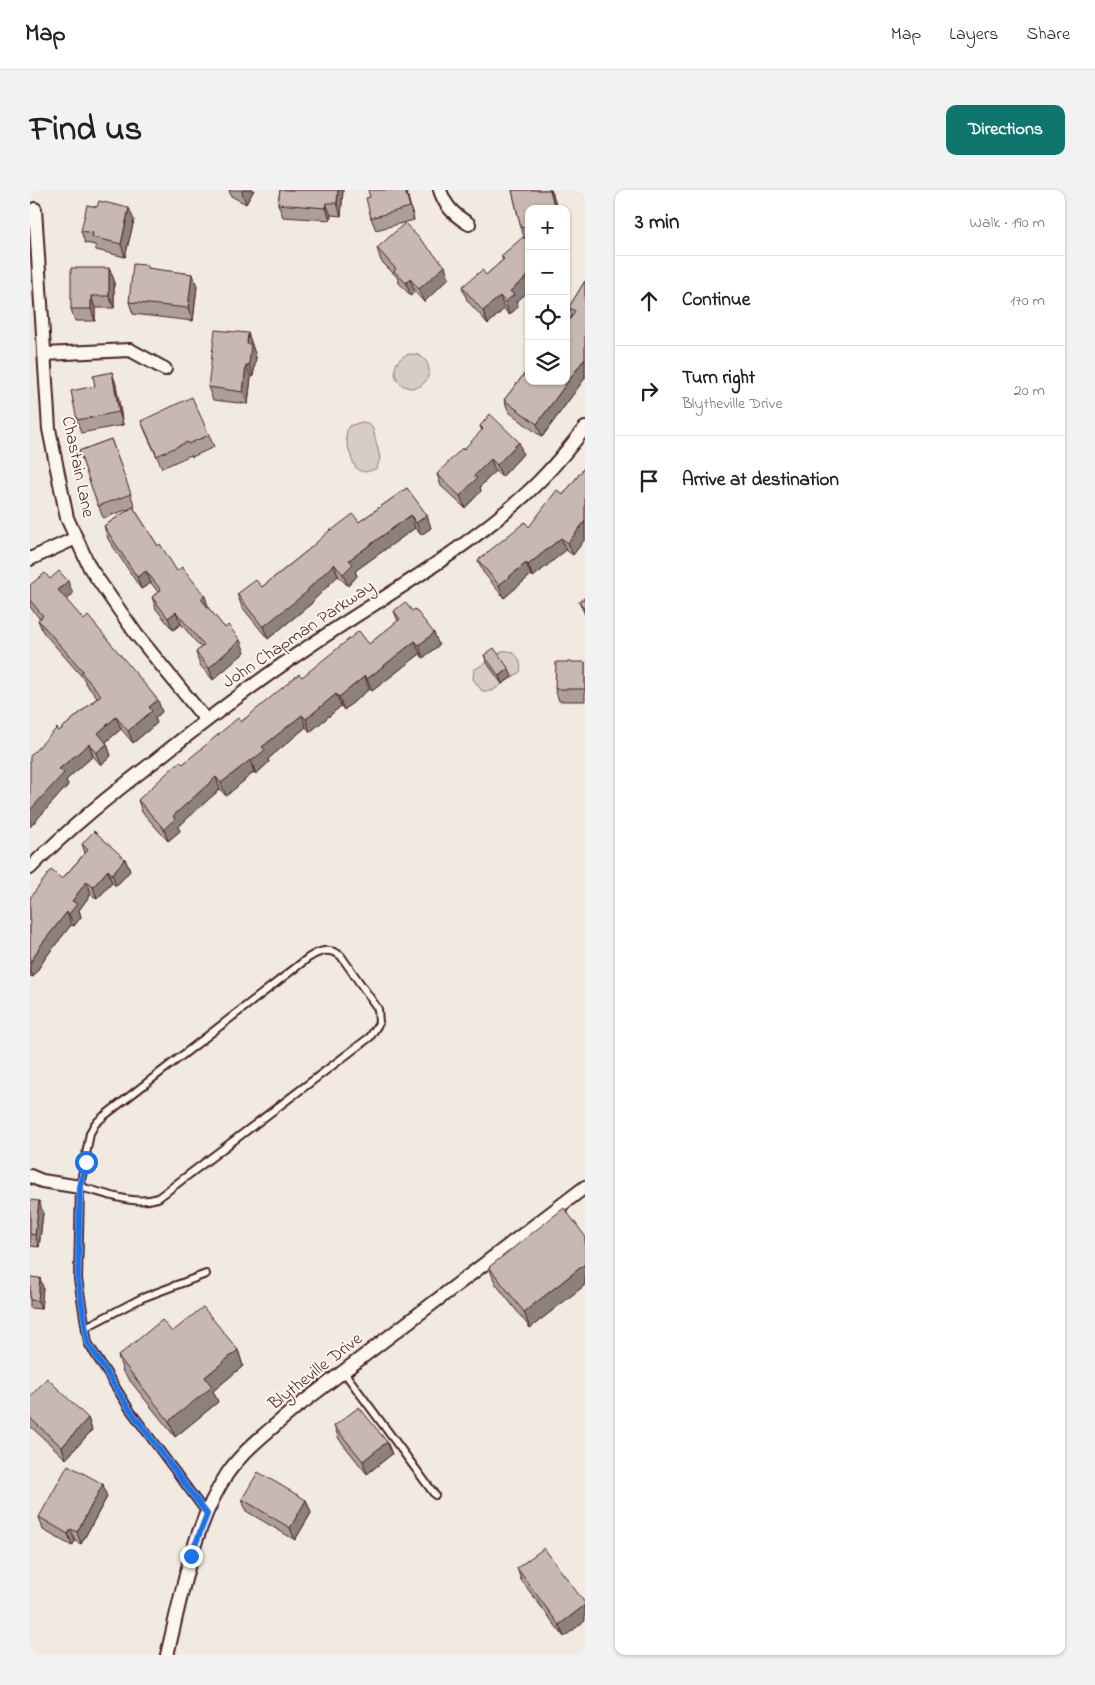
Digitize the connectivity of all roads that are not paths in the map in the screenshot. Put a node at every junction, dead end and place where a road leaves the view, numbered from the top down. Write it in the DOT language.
graph roads {
  1 [pos="440,190"];
  2 [pos="35,209"];
  3 [pos="469,224"];
  4 [pos="44,354"];
  5 [pos="165,369"];
  6 [pos="585,428"];
  7 [pos="76,538"];
  8 [pos="30,560"];
  9 [pos="206,720"];
  10 [pos="30,868"];
  11 [pos="30,1176"];
  12 [pos="80,1187"];
  13 [pos="585,1187"];
  14 [pos="206,1274"];
  15 [pos="86,1327"];
  16 [pos="344,1372"];
  17 [pos="435,1495"];
  18 [pos="207,1514"];
  19 [pos="167,1655"];
  1 -- 3 [label="street"];
  2 -- 4 [label="street, Chastain Lane"];
  4 -- 5 [label="street"];
  4 -- 7 [label="street, Chastain Lane"];
  6 -- 9 [label="street, John Chapman Parkway"];
  7 -- 8 [label="street"];
  7 -- 9 [label="street, Chastain Lane"];
  9 -- 10 [label="street, John Chapman Parkway"];
  11 -- 12 [label="street"];
  12 -- 12 [label="lane"];
  12 -- 15 [label="lane"];
  13 -- 16 [label="street, Blytheville Drive"];
  14 -- 15 [label="lane"];
  15 -- 18 [label="lane"];
  16 -- 17 [label="lane"];
  16 -- 18 [label="street, Blytheville Drive"];
  18 -- 19 [label="street, Blytheville Drive"];
}
